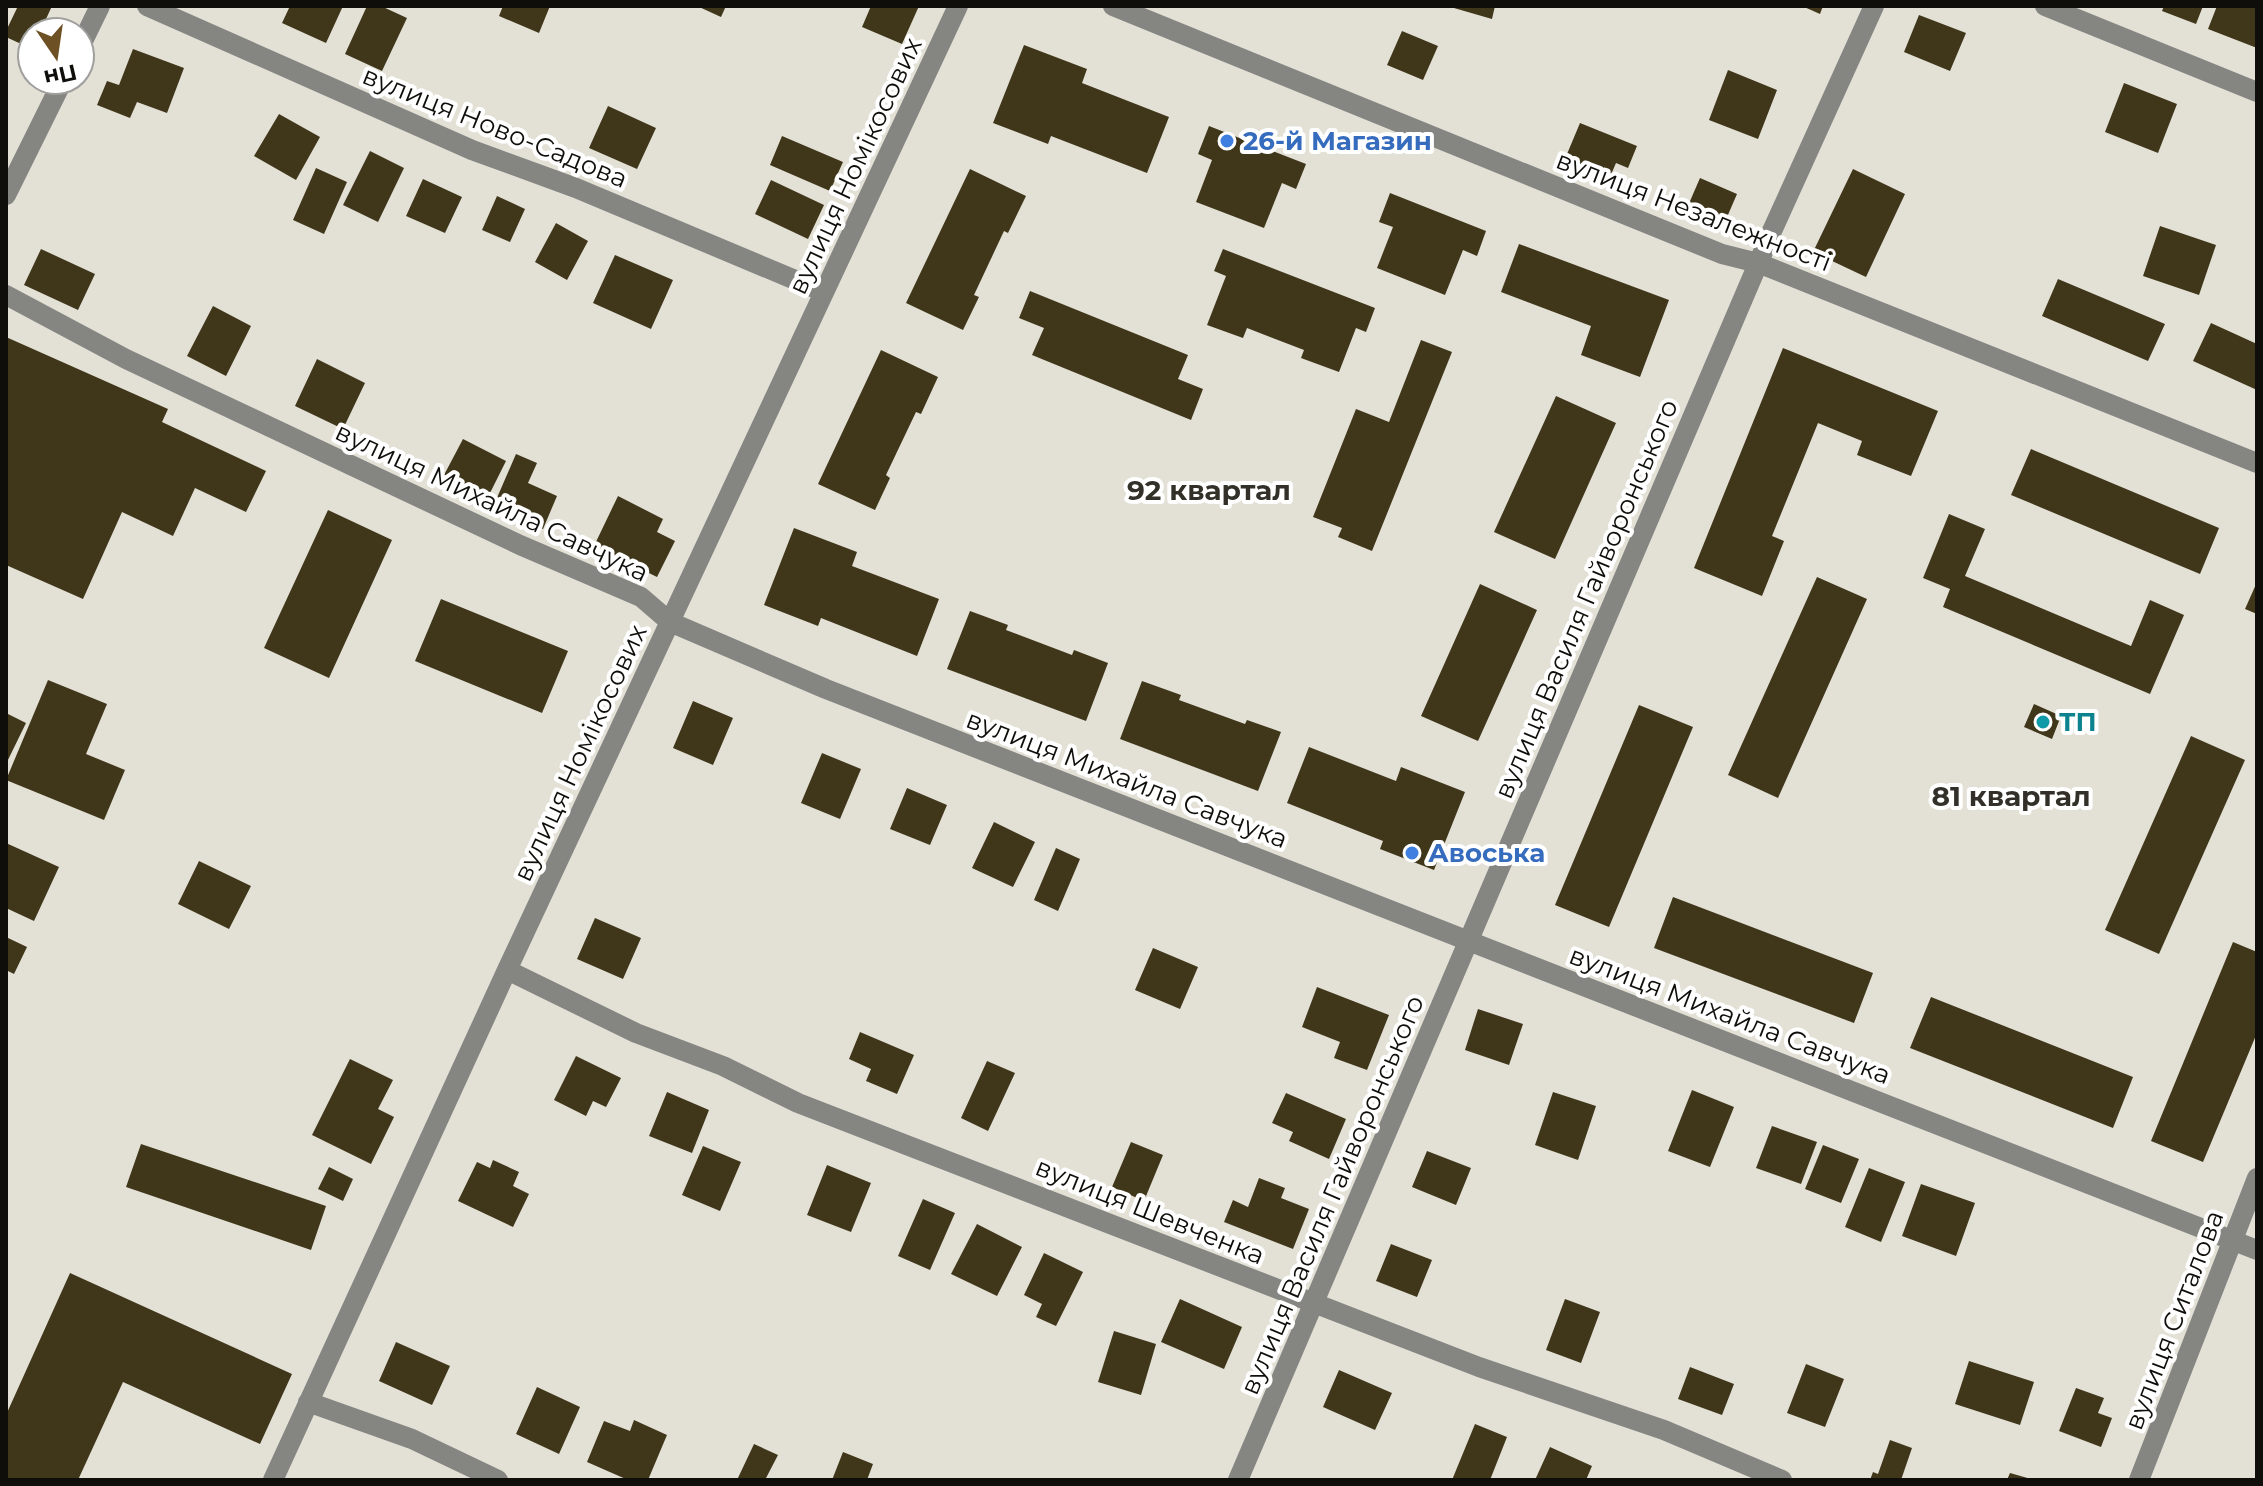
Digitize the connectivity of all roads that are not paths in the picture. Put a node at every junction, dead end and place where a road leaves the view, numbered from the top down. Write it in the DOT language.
graph roads {
  1 [pos="147,6"];
  2 [pos="958,6"];
  3 [pos="1113,6"];
  4 [pos="1874,6"];
  5 [pos="2045,6"];
  6 [pos="2257,92"];
  7 [pos="55,96"];
  8 [pos="6,195"];
  9 [pos="1758,263"];
  10 [pos="824,292"];
  11 [pos="6,295"];
  12 [pos="2257,463"];
  13 [pos="670,622"];
  14 [pos="1469,941"];
  15 [pos="507,970"];
  16 [pos="2257,1178"];
  17 [pos="2232,1240"];
  18 [pos="2257,1250"];
  19 [pos="1314,1304"];
  20 [pos="308,1402"];
  21 [pos="273,1480"];
  22 [pos="498,1480"];
  23 [pos="1238,1480"];
  24 [pos="1782,1480"];
  25 [pos="2139,1480"];
  1 -- 10 [label="street, вулиця Ново-Садова"];
  2 -- 10 [label="street, вулиця Номікосових"];
  3 -- 9 [label="street, вулиця Незалежності"];
  4 -- 9 [label="street, вулиця Василя Гайворонського"];
  5 -- 6 [label="street"];
  7 -- 8 [label="street"];
  9 -- 12 [label="street, вулиця Незалежності"];
  9 -- 14 [label="street, вулиця Василя Гайворонського"];
  10 -- 13 [label="street, вулиця Номікосових"];
  11 -- 13 [label="street, вулиця Михайла Савчука"];
  13 -- 14 [label="street, вулиця Михайла Савчука"];
  13 -- 15 [label="street, вулиця Номікосових"];
  14 -- 17 [label="street, вулиця Михайла Савчука"];
  14 -- 19 [label="street, вулиця Василя Гайворонського"];
  15 -- 19 [label="street, вулиця Шевченка"];
  15 -- 20 [label="street, вулиця Номікосових"];
  16 -- 17 [label="street, вулиця Ситалова"];
  17 -- 18 [label="street, вулиця Михайла Савчука"];
  17 -- 25 [label="street, вулиця Ситалова"];
  19 -- 23 [label="street, вулиця Василя Гайворонського"];
  19 -- 24 [label="street, вулиця Шевченка"];
  20 -- 21 [label="street, вулиця Номікосових"];
  20 -- 22 [label="street"];
}
